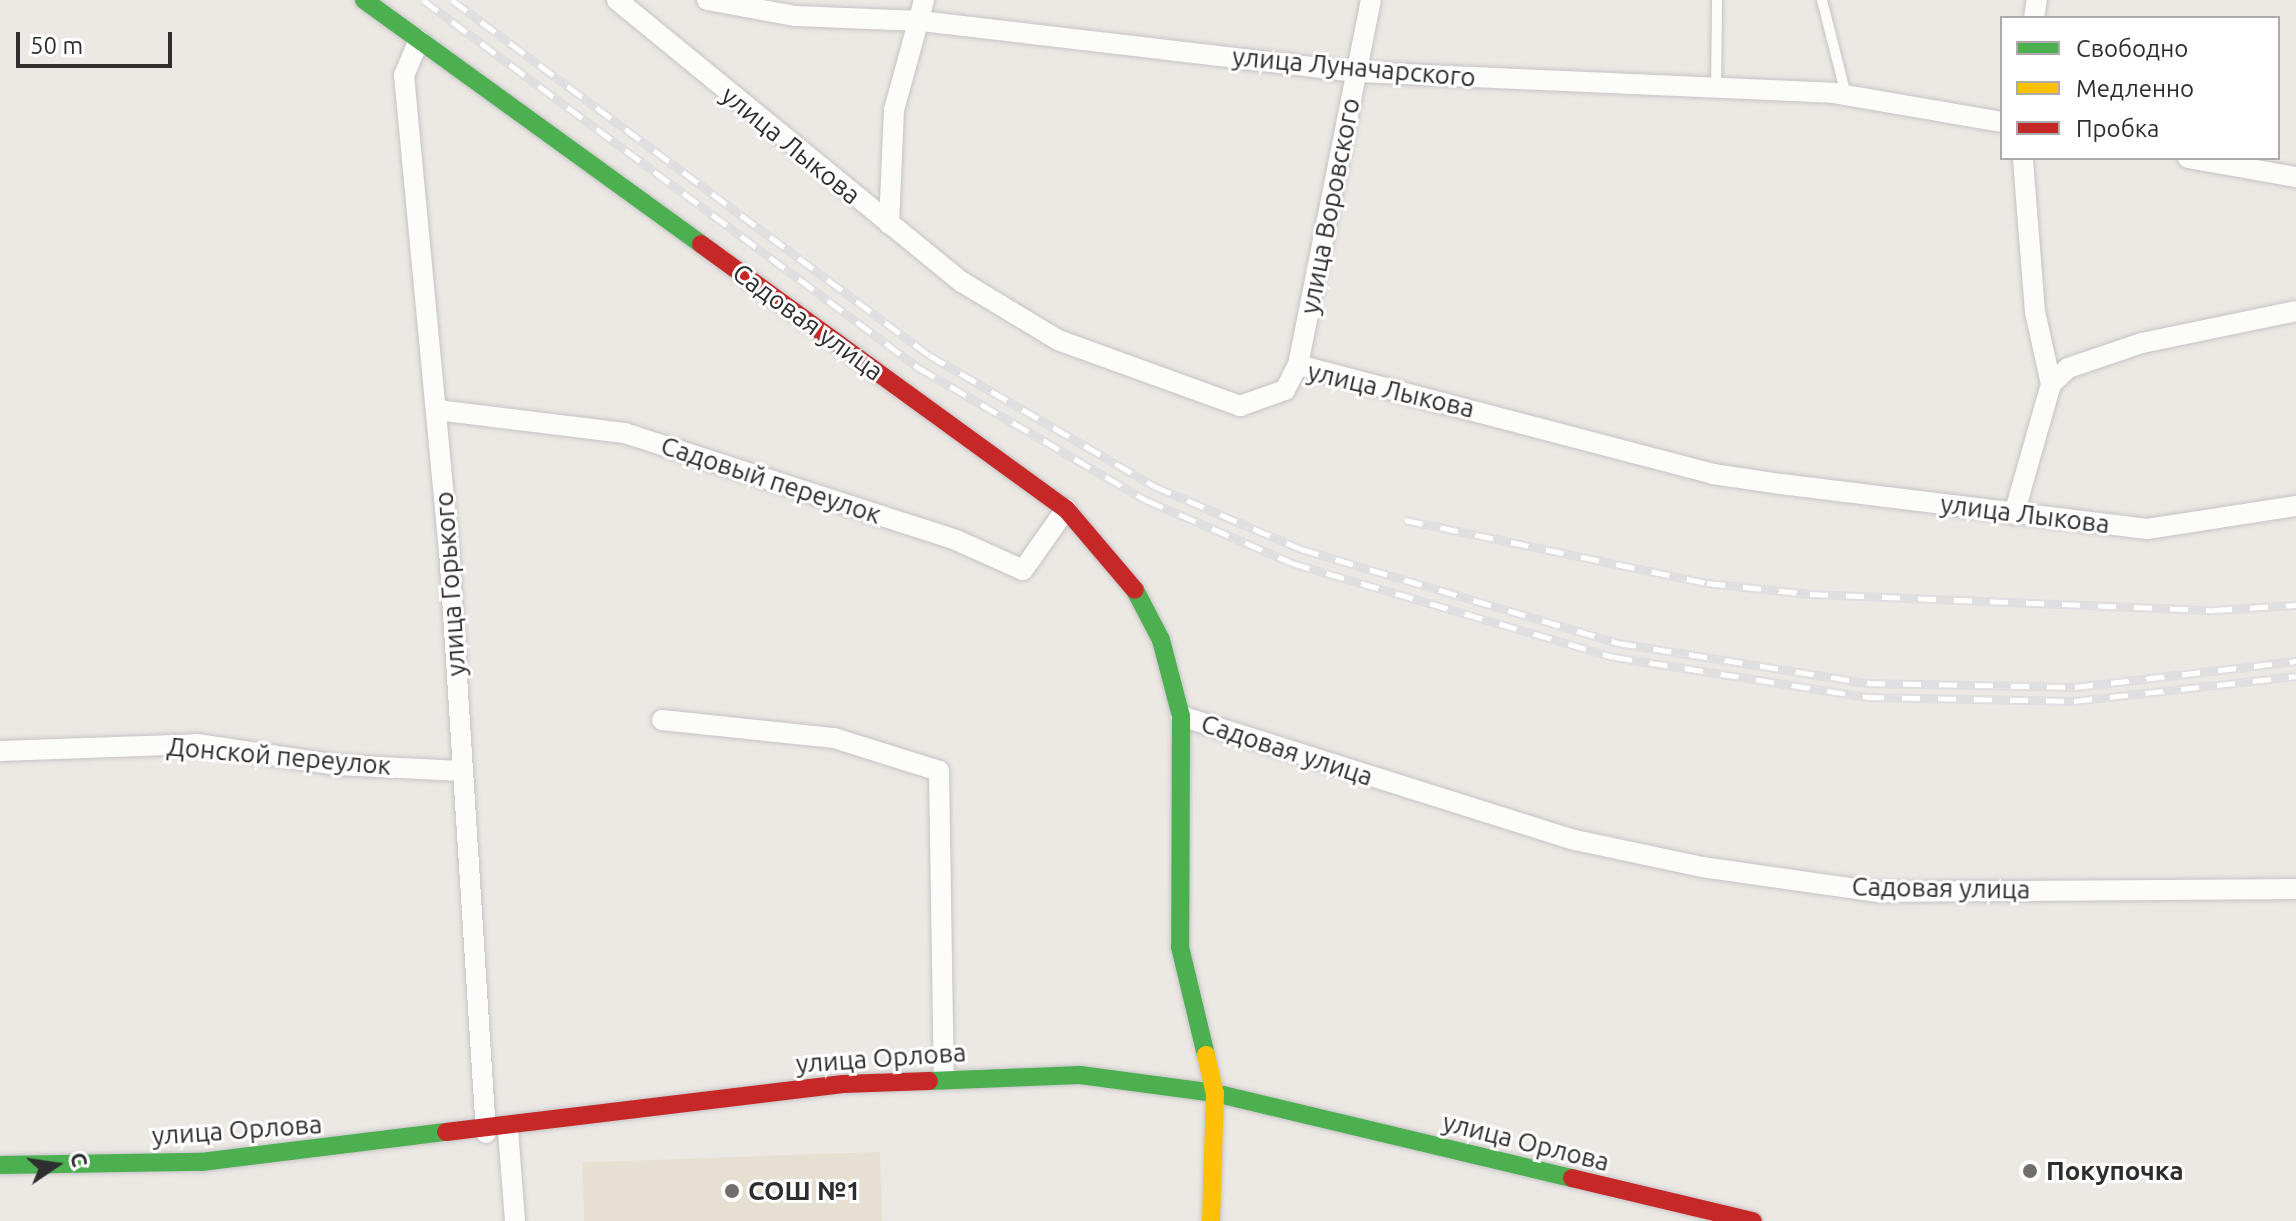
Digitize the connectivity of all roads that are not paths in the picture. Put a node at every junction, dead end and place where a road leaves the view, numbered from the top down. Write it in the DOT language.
graph roads {
  1 [pos="364,0"];
  2 [pos="617,0"];
  3 [pos="707,0"];
  4 [pos="1371,0"];
  5 [pos="1717,0"];
  6 [pos="1822,0"];
  7 [pos="923,10"];
  8 [pos="419,40"];
  9 [pos="1357,72"];
  10 [pos="1716,88"];
  11 [pos="1846,95"];
  12 [pos="2000,122"];
  13 [pos="2023,160"];
  14 [pos="2199,160"];
  15 [pos="2296,177"];
  16 [pos="889,224"];
  17 [pos="2296,311"];
  18 [pos="1298,365"];
  19 [pos="2051,384"];
  20 [pos="437,410"];
  21 [pos="2296,506"];
  22 [pos="1066,509"];
  23 [pos="2014,514"];
  24 [pos="1181,716"];
  25 [pos="662,720"];
  26 [pos="0,751"];
  27 [pos="462,771"];
  28 [pos="2296,889"];
  29 [pos="944,1078"];
  30 [pos="1215,1093"];
  31 [pos="508,1130"];
  32 [pos="486,1133"];
  33 [pos="0,1165"];
  34 [pos="515,1221"];
  35 [pos="1211,1221"];
  36 [pos="1753,1221"];
  1 -- 8 [label="street, Садовая улица"];
  2 -- 16 [label="street, улица Лыкова"];
  3 -- 7 [label="street, улица Луначарского"];
  4 -- 9 [label="street, улица Воровского"];
  5 -- 10 [label="lane"];
  6 -- 11 [label="lane"];
  7 -- 9 [label="street, улица Луначарского"];
  7 -- 16 [label="street"];
  8 -- 20 [label="street, улица Горького"];
  8 -- 22 [label="street, Садовая улица"];
  9 -- 10 [label="street, улица Луначарского"];
  9 -- 18 [label="street, улица Воровского"];
  10 -- 11 [label="street, улица Луначарского"];
  11 -- 12 [label="street, улица Луначарского"];
  13 -- 19 [label="street"];
  14 -- 15 [label="street"];
  16 -- 18 [label="street, улица Лыкова"];
  17 -- 19 [label="street"];
  18 -- 23 [label="street, улица Лыкова"];
  19 -- 23 [label="street"];
  20 -- 22 [label="street, Садовый переулок"];
  20 -- 27 [label="street, улица Горького"];
  21 -- 23 [label="street, улица Лыкова"];
  22 -- 24 [label="street, Садовая улица"];
  24 -- 28 [label="street, Садовая улица"];
  24 -- 30 [label="street"];
  25 -- 29 [label="street"];
  26 -- 27 [label="street, Донской переулок"];
  27 -- 32 [label="street, улица Горького"];
  29 -- 30 [label="street, улица Орлова"];
  29 -- 31 [label="street, улица Орлова"];
  30 -- 35 [label="street"];
  30 -- 36 [label="street, улица Орлова"];
  31 -- 32 [label="street, улица Орлова"];
  31 -- 34 [label="street"];
  32 -- 33 [label="street, улица Орлова"];
}
